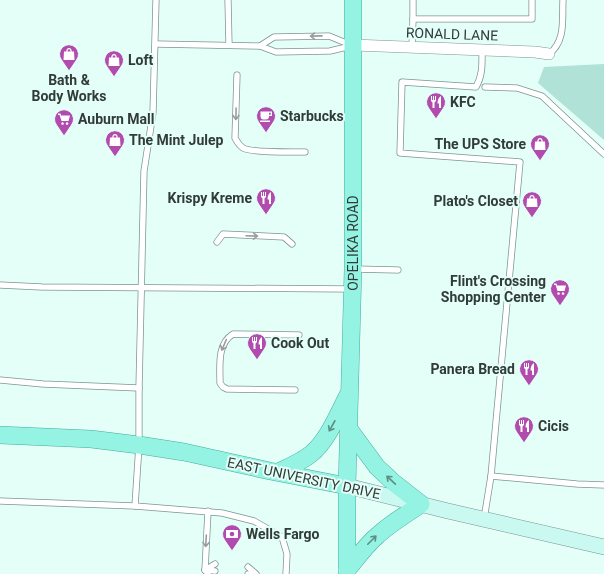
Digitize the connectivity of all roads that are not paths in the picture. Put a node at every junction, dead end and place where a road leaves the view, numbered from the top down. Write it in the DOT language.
graph roads {
  1 [pos="156,0"];
  2 [pos="228,0"];
  3 [pos="353,0"];
  4 [pos="413,0"];
  5 [pos="532,0"];
  6 [pos="563,0"];
  7 [pos="413,19"];
  8 [pos="156,44"];
  9 [pos="229,45"];
  10 [pos="353,45"];
  11 [pos="260,46"];
  12 [pos="412,47"];
  13 [pos="482,50"];
  14 [pos="549,54"];
  15 [pos="237,75"];
  16 [pos="485,87"];
  17 [pos="305,152"];
  18 [pos="604,154"];
  19 [pos="217,242"];
  20 [pos="292,244"];
  21 [pos="354,269"];
  22 [pos="398,270"];
  23 [pos="0,285"];
  24 [pos="142,287"];
  25 [pos="353,289"];
  26 [pos="299,335"];
  27 [pos="0,380"];
  28 [pos="139,388"];
  29 [pos="295,390"];
  30 [pos="350,391"];
  31 [pos="349,428"];
  32 [pos="0,435"];
  33 [pos="139,445"];
  34 [pos="278,472"];
  35 [pos="491,476"];
  36 [pos="604,485"];
  37 [pos="347,486"];
  38 [pos="0,501"];
  39 [pos="422,504"];
  40 [pos="135,506"];
  41 [pos="208,511"];
  42 [pos="484,519"];
  43 [pos="604,547"];
  44 [pos="215,564"];
  45 [pos="215,571"];
  46 [pos="207,572"];
  47 [pos="249,572"];
  48 [pos="347,572"];
  49 [pos="256,574"];
  50 [pos="286,574"];
  1 -- 8 [label="lane"];
  2 -- 9 [label="lane"];
  3 -- 10 [label="main road, OPELIKA ROAD"];
  4 -- 7 [label="lane"];
  5 -- 7 [label="lane"];
  6 -- 14 [label="lane"];
  7 -- 12 [label="lane"];
  8 -- 9 [label="lane, RONALD LANE"];
  8 -- 24 [label="lane"];
  9 -- 11 [label="lane, RONALD LANE"];
  10 -- 11 [label="lane, RONALD LANE"];
  10 -- 11 [label="lane, RONALD LANE, one-way"];
  10 -- 12 [label="street, RONALD LANE"];
  10 -- 21 [label="main road, OPELIKA ROAD"];
  12 -- 13 [label="street, RONALD LANE"];
  13 -- 14 [label="street, RONALD LANE"];
  13 -- 35 [label="lane"];
  15 -- 17 [label="lane, one-way"];
  16 -- 18 [label="lane"];
  19 -- 20 [label="lane, one-way"];
  21 -- 22 [label="lane"];
  21 -- 25 [label="main road, OPELIKA ROAD"];
  23 -- 24 [label="lane"];
  24 -- 25 [label="lane"];
  24 -- 28 [label="lane"];
  25 -- 30 [label="main road, OPELIKA ROAD"];
  26 -- 29 [label="lane, one-way"];
  27 -- 28 [label="lane"];
  28 -- 33 [label="lane"];
  30 -- 31 [label="main road, OPELIKA ROAD"];
  30 -- 34 [label="main road, one-way"];
  31 -- 37 [label="main road, OPELIKA ROAD"];
  39 -- 31 [label="main road, one-way"];
  32 -- 33 [label="main road, EAST UNIVERSITY DRIVE"];
  33 -- 34 [label="main road, EAST UNIVERSITY DRIVE"];
  33 -- 40 [label="lane"];
  34 -- 37 [label="main road, EAST UNIVERSITY DRIVE"];
  35 -- 36 [label="lane"];
  35 -- 42 [label="lane"];
  37 -- 39 [label="main road, EAST UNIVERSITY DRIVE"];
  37 -- 48 [label="main road, OPELIKA ROAD"];
  38 -- 40 [label="lane"];
  39 -- 42 [label="main road, EAST UNIVERSITY DRIVE"];
  48 -- 39 [label="main road, one-way"];
  40 -- 41 [label="lane"];
  41 -- 46 [label="lane, one-way"];
  41 -- 50 [label="lane"];
  42 -- 43 [label="main road, EAST UNIVERSITY DRIVE"];
  44 -- 46 [label="lane"];
  45 -- 46 [label="lane"];
  47 -- 49 [label="lane"];
}
